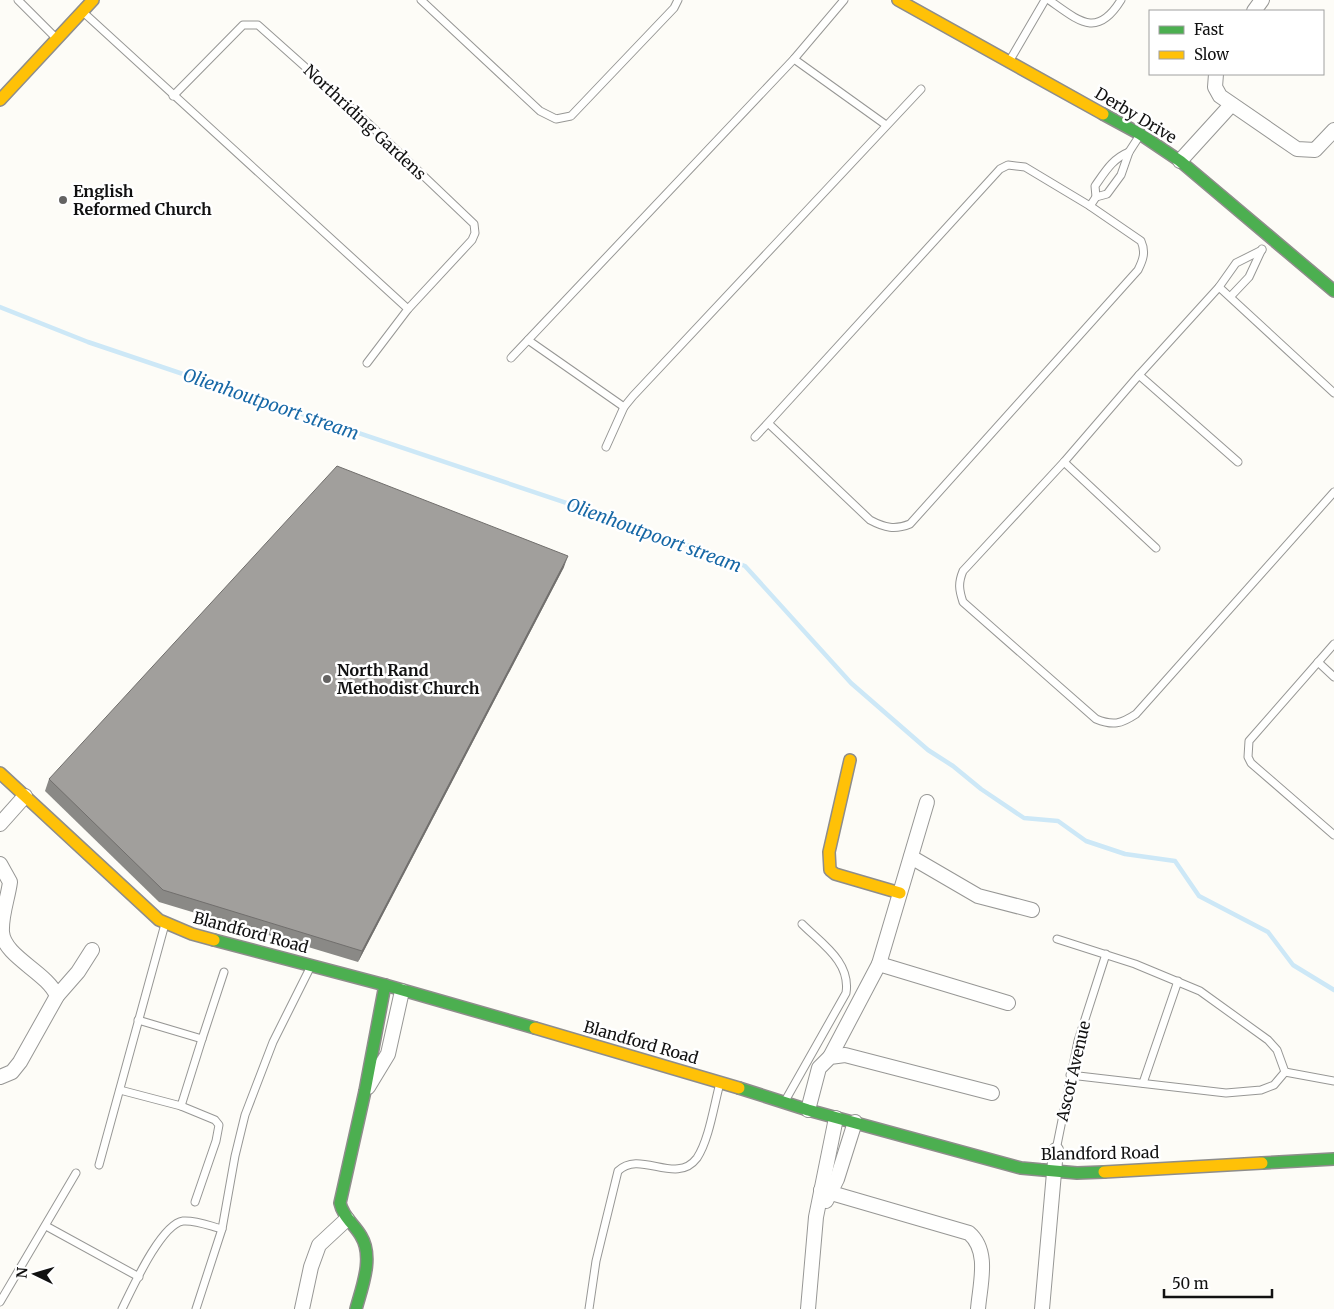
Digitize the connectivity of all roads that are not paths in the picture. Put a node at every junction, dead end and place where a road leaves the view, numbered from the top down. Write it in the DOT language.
graph roads {
  1 [pos="18,0"];
  2 [pos="94,0"];
  3 [pos="421,0"];
  4 [pos="678,0"];
  5 [pos="844,0"];
  6 [pos="898,0"];
  7 [pos="1045,0"];
  8 [pos="1049,0"];
  9 [pos="1121,0"];
  10 [pos="82,12"];
  11 [pos="56,38"];
  12 [pos="794,59"];
  13 [pos="1009,62"];
  14 [pos="1216,75"];
  15 [pos="921,89"];
  16 [pos="173,96"];
  17 [pos="0,100"];
  18 [pos="1231,105"];
  19 [pos="886,125"];
  20 [pos="1334,130"];
  21 [pos="1140,134"];
  22 [pos="1128,152"];
  23 [pos="1180,161"];
  24 [pos="1096,197"];
  25 [pos="1090,206"];
  26 [pos="1272,238"];
  27 [pos="1262,250"];
  28 [pos="1219,287"];
  29 [pos="1334,291"];
  30 [pos="1231,296"];
  31 [pos="408,309"];
  32 [pos="528,340"];
  33 [pos="511,358"];
  34 [pos="367,363"];
  35 [pos="1139,374"];
  36 [pos="1334,393"];
  37 [pos="624,407"];
  38 [pos="768,423"];
  39 [pos="755,438"];
  40 [pos="606,447"];
  41 [pos="1064,462"];
  42 [pos="1238,462"];
  43 [pos="1334,492"];
  44 [pos="1156,548"];
  45 [pos="1334,644"];
  46 [pos="1318,662"];
  47 [pos="1334,678"];
  48 [pos="850,760"];
  49 [pos="0,773"];
  50 [pos="25,796"];
  51 [pos="927,802"];
  52 [pos="0,824"];
  53 [pos="1334,835"];
  54 [pos="910,857"];
  55 [pos="0,864"];
  56 [pos="900,893"];
  57 [pos="1032,910"];
  58 [pos="165,924"];
  59 [pos="802,924"];
  60 [pos="1058,939"];
  61 [pos="92,950"];
  62 [pos="1106,954"];
  63 [pos="878,964"];
  64 [pos="311,966"];
  65 [pos="224,972"];
  66 [pos="1178,981"];
  67 [pos="385,986"];
  68 [pos="402,991"];
  69 [pos="57,996"];
  70 [pos="1008,1003"];
  71 [pos="138,1020"];
  72 [pos="202,1038"];
  73 [pos="830,1057"];
  74 [pos="1286,1072"];
  75 [pos="1070,1074"];
  76 [pos="0,1077"];
  77 [pos="1334,1081"];
  78 [pos="720,1082"];
  79 [pos="1143,1083"];
  80 [pos="120,1090"];
  81 [pos="365,1091"];
  82 [pos="992,1093"];
  83 [pos="784,1102"];
  84 [pos="181,1106"];
  85 [pos="808,1110"];
  86 [pos="836,1118"];
  87 [pos="855,1122"];
  88 [pos="1056,1150"];
  89 [pos="1334,1160"];
  90 [pos="99,1165"];
  91 [pos="76,1173"];
  92 [pos="1052,1173"];
  93 [pos="825,1191"];
  94 [pos="195,1202"];
  95 [pos="347,1219"];
  96 [pos="46,1226"];
  97 [pos="222,1229"];
  98 [pos="139,1277"];
  99 [pos="0,1302"];
  100 [pos="122,1309"];
  101 [pos="196,1309"];
  102 [pos="302,1309"];
  103 [pos="356,1309"];
  104 [pos="589,1309"];
  105 [pos="808,1309"];
  106 [pos="978,1309"];
  107 [pos="1042,1309"];
  1 -- 11 [label="lane"];
  2 -- 10 [label="street"];
  3 -- 4 [label="lane"];
  5 -- 12 [label="lane"];
  6 -- 13 [label="street, Derby Drive"];
  7 -- 13 [label="lane"];
  8 -- 9 [label="lane"];
  10 -- 11 [label="street"];
  10 -- 16 [label="lane"];
  11 -- 17 [label="street"];
  12 -- 19 [label="lane"];
  12 -- 32 [label="lane"];
  13 -- 21 [label="street, Derby Drive"];
  14 -- 18 [label="street"];
  15 -- 19 [label="lane"];
  16 -- 31 [label="lane"];
  16 -- 31 [label="lane, Northriding Gardens"];
  18 -- 20 [label="street"];
  18 -- 23 [label="street"];
  19 -- 37 [label="lane"];
  21 -- 22 [label="lane"];
  21 -- 23 [label="street, Derby Drive"];
  22 -- 24 [label="lane"];
  22 -- 24 [label="lane"];
  23 -- 26 [label="street, Derby Drive"];
  24 -- 25 [label="lane"];
  25 -- 38 [label="lane"];
  25 -- 38 [label="lane"];
  26 -- 27 [label="lane"];
  26 -- 29 [label="street, Derby Drive"];
  27 -- 28 [label="lane"];
  27 -- 30 [label="lane"];
  28 -- 30 [label="lane"];
  28 -- 35 [label="lane"];
  30 -- 36 [label="lane"];
  31 -- 34 [label="lane, Northriding Gardens"];
  32 -- 33 [label="lane"];
  32 -- 37 [label="lane"];
  35 -- 41 [label="lane"];
  35 -- 42 [label="lane"];
  37 -- 40 [label="lane"];
  38 -- 39 [label="lane"];
  41 -- 43 [label="lane"];
  41 -- 44 [label="lane"];
  45 -- 46 [label="lane"];
  46 -- 47 [label="lane"];
  46 -- 53 [label="lane"];
  48 -- 56 [label="street"];
  49 -- 50 [label="street, Blandford Road"];
  50 -- 52 [label="street"];
  50 -- 58 [label="street, Blandford Road"];
  51 -- 54 [label="street"];
  54 -- 56 [label="street"];
  54 -- 57 [label="street"];
  55 -- 69 [label="street"];
  56 -- 63 [label="street"];
  58 -- 64 [label="street, Blandford Road"];
  58 -- 71 [label="lane"];
  59 -- 83 [label="lane"];
  60 -- 62 [label="lane"];
  61 -- 69 [label="street"];
  62 -- 66 [label="lane"];
  62 -- 75 [label="lane, Ascot Avenue"];
  63 -- 70 [label="street"];
  63 -- 73 [label="street"];
  64 -- 67 [label="street, Blandford Road"];
  64 -- 97 [label="lane"];
  65 -- 72 [label="lane"];
  66 -- 74 [label="lane"];
  66 -- 79 [label="lane"];
  67 -- 68 [label="street, Blandford Road"];
  67 -- 81 [label="street"];
  68 -- 78 [label="street, Blandford Road"];
  68 -- 81 [label="street"];
  69 -- 76 [label="street"];
  71 -- 72 [label="lane"];
  71 -- 80 [label="lane"];
  72 -- 84 [label="lane"];
  73 -- 82 [label="street"];
  73 -- 85 [label="street"];
  74 -- 77 [label="lane"];
  74 -- 79 [label="lane"];
  75 -- 79 [label="lane"];
  75 -- 88 [label="lane, Ascot Avenue"];
  78 -- 83 [label="street, Blandford Road"];
  78 -- 104 [label="lane"];
  80 -- 84 [label="lane"];
  80 -- 90 [label="lane"];
  81 -- 95 [label="street"];
  83 -- 85 [label="street, Blandford Road"];
  84 -- 94 [label="lane"];
  85 -- 86 [label="street, Blandford Road"];
  86 -- 87 [label="street, Blandford Road"];
  86 -- 93 [label="street"];
  87 -- 92 [label="street, Blandford Road"];
  87 -- 93 [label="street"];
  88 -- 92 [label="street, Ascot Avenue"];
  89 -- 92 [label="street, Blandford Road"];
  91 -- 96 [label="lane"];
  92 -- 107 [label="street, Ascot Avenue"];
  93 -- 105 [label="street"];
  93 -- 106 [label="street"];
  95 -- 102 [label="street"];
  95 -- 103 [label="street"];
  96 -- 98 [label="lane"];
  96 -- 99 [label="lane"];
  97 -- 98 [label="lane"];
  97 -- 101 [label="lane"];
  98 -- 100 [label="lane"];
}
